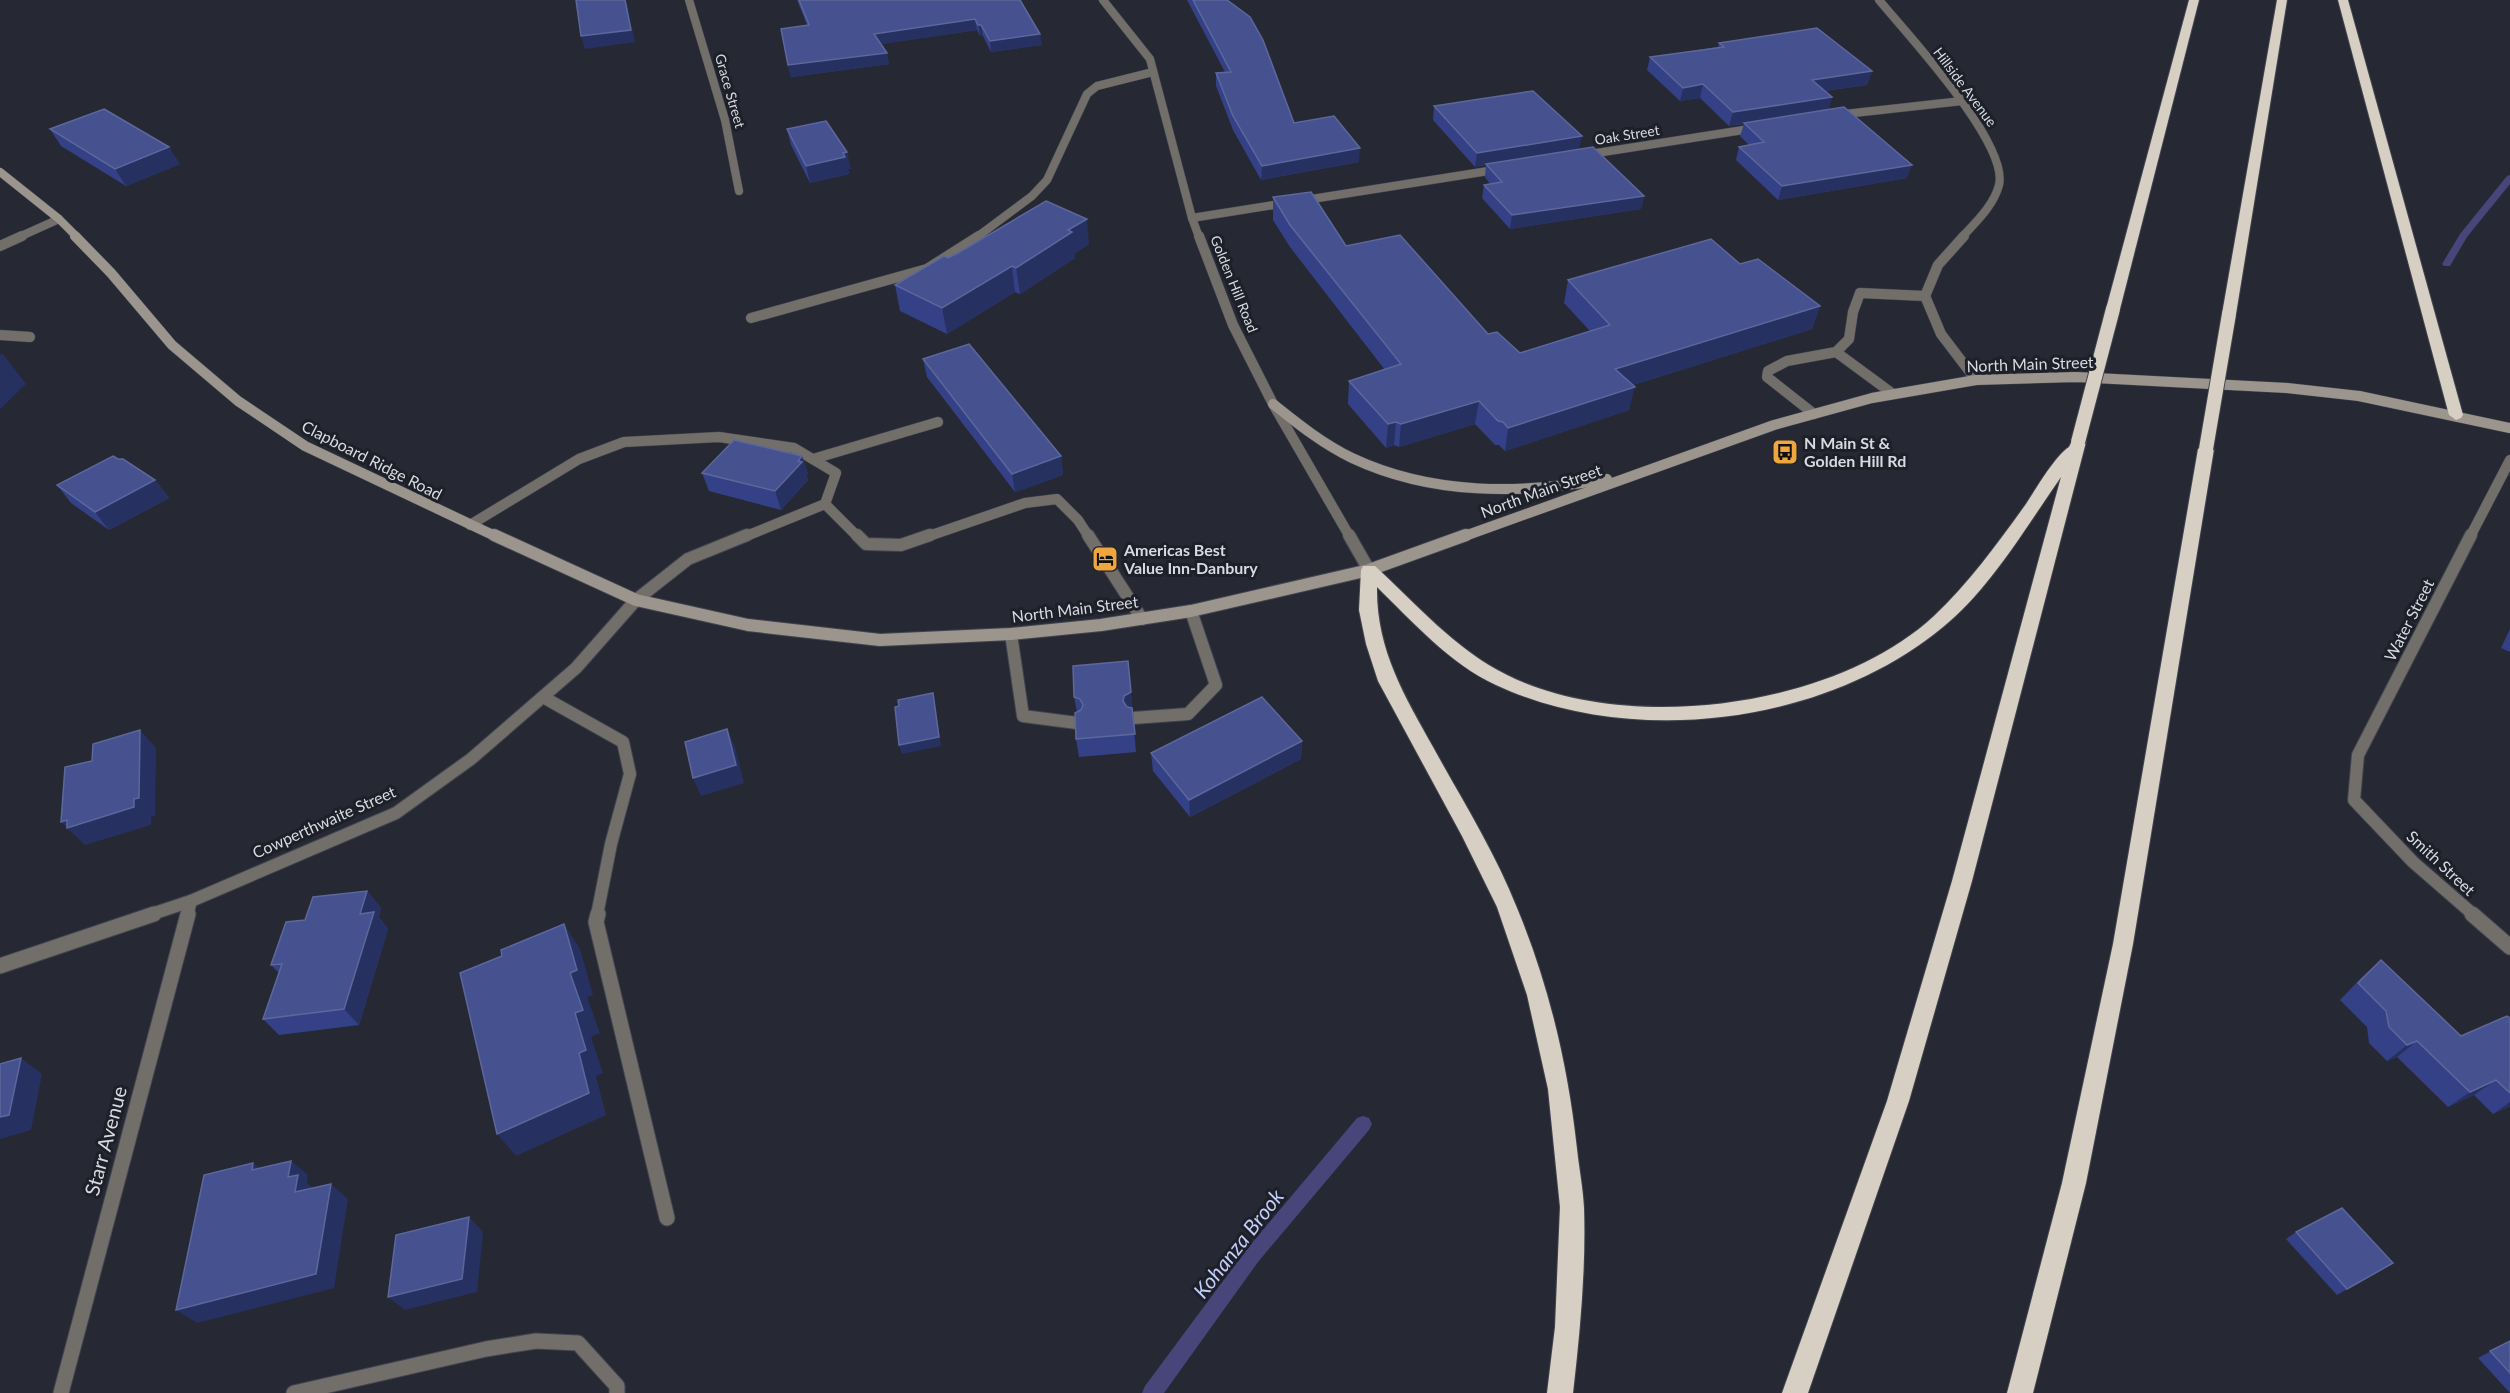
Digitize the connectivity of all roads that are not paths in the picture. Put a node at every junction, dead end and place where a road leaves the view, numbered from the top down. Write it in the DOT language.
graph roads {
  1 [pos="689,0"];
  2 [pos="1102,0"];
  3 [pos="1879,0"];
  4 [pos="2194,0"];
  5 [pos="2282,0"];
  6 [pos="2343,0"];
  7 [pos="1153,72"];
  8 [pos="1962,101"];
  9 [pos="1824,117"];
  10 [pos="1765,126"];
  11 [pos="1578,156"];
  12 [pos="1508,168"];
  13 [pos="0,172"];
  14 [pos="739,191"];
  15 [pos="1192,218"];
  16 [pos="59,219"];
  17 [pos="0,246"];
  18 [pos="1924,296"];
  19 [pos="751,318"];
  20 [pos="0,335"];
  21 [pos="30,337"];
  22 [pos="1836,352"];
  23 [pos="1976,380"];
  24 [pos="1893,394"];
  25 [pos="1273,404"];
  26 [pos="1814,414"];
  27 [pos="2456,416"];
  28 [pos="939,422"];
  29 [pos="2510,428"];
  30 [pos="2078,442"];
  31 [pos="813,459"];
  32 [pos="2510,460"];
  33 [pos="1635,475"];
  34 [pos="825,504"];
  35 [pos="470,525"];
  36 [pos="1369,570"];
  37 [pos="636,600"];
  38 [pos="1191,611"];
  39 [pos="1142,619"];
  40 [pos="1011,634"];
  41 [pos="543,697"];
  42 [pos="1134,718"];
  43 [pos="1077,723"];
  44 [pos="2354,800"];
  45 [pos="191,901"];
  46 [pos="2510,947"];
  47 [pos="0,966"];
  48 [pos="667,1218"];
  49 [pos="61,1393"];
  50 [pos="294,1393"];
  51 [pos="617,1393"];
  52 [pos="1560,1393"];
  53 [pos="1795,1393"];
  54 [pos="2020,1393"];
  1 -- 14 [label="street, Grace Street"];
  2 -- 7 [label="street, Golden Hill Road"];
  3 -- 8 [label="street, Hillside Avenue"];
  4 -- 30 [label="highway, bridge"];
  5 -- 54 [label="highway, bridge"];
  6 -- 27 [label="highway"];
  7 -- 15 [label="street, Golden Hill Road"];
  7 -- 19 [label="street"];
  8 -- 9 [label="street"];
  8 -- 18 [label="street, Hillside Avenue"];
  10 -- 11 [label="street, Oak Street"];
  12 -- 15 [label="street"];
  13 -- 16 [label="main road, Clapboard Ridge Road"];
  15 -- 25 [label="street, Golden Hill Road"];
  16 -- 17 [label="street"];
  16 -- 35 [label="main road, Clapboard Ridge Road"];
  18 -- 22 [label="street"];
  18 -- 23 [label="street"];
  20 -- 21 [label="street"];
  22 -- 24 [label="street"];
  22 -- 26 [label="street"];
  23 -- 24 [label="main road, North Main Street"];
  23 -- 27 [label="main road, North Main Street"];
  24 -- 26 [label="main road, North Main Street"];
  25 -- 33 [label="main road"];
  25 -- 36 [label="street, Golden Hill Road"];
  26 -- 33 [label="main road, North Main Street"];
  27 -- 29 [label="main road, North Main Street"];
  28 -- 31 [label="street"];
  30 -- 36 [label="highway"];
  30 -- 53 [label="highway"];
  31 -- 34 [label="street"];
  31 -- 35 [label="street"];
  32 -- 44 [label="street, Water Street"];
  33 -- 36 [label="main road, North Main Street"];
  34 -- 37 [label="street, Cowperthwaite Street"];
  34 -- 39 [label="street"];
  35 -- 37 [label="main road, Clapboard Ridge Road"];
  36 -- 38 [label="main road, North Main Street"];
  36 -- 52 [label="highway"];
  37 -- 40 [label="main road, North Main Street"];
  37 -- 41 [label="street, Cowperthwaite Street"];
  38 -- 39 [label="main road, North Main Street"];
  38 -- 42 [label="street"];
  39 -- 40 [label="main road, North Main Street"];
  40 -- 43 [label="street"];
  41 -- 45 [label="street, Cowperthwaite Street"];
  41 -- 48 [label="street"];
  44 -- 46 [label="street, Smith Street"];
  45 -- 47 [label="street, Cowperthwaite Street"];
  45 -- 49 [label="street, Starr Avenue"];
  50 -- 51 [label="street"];
}
